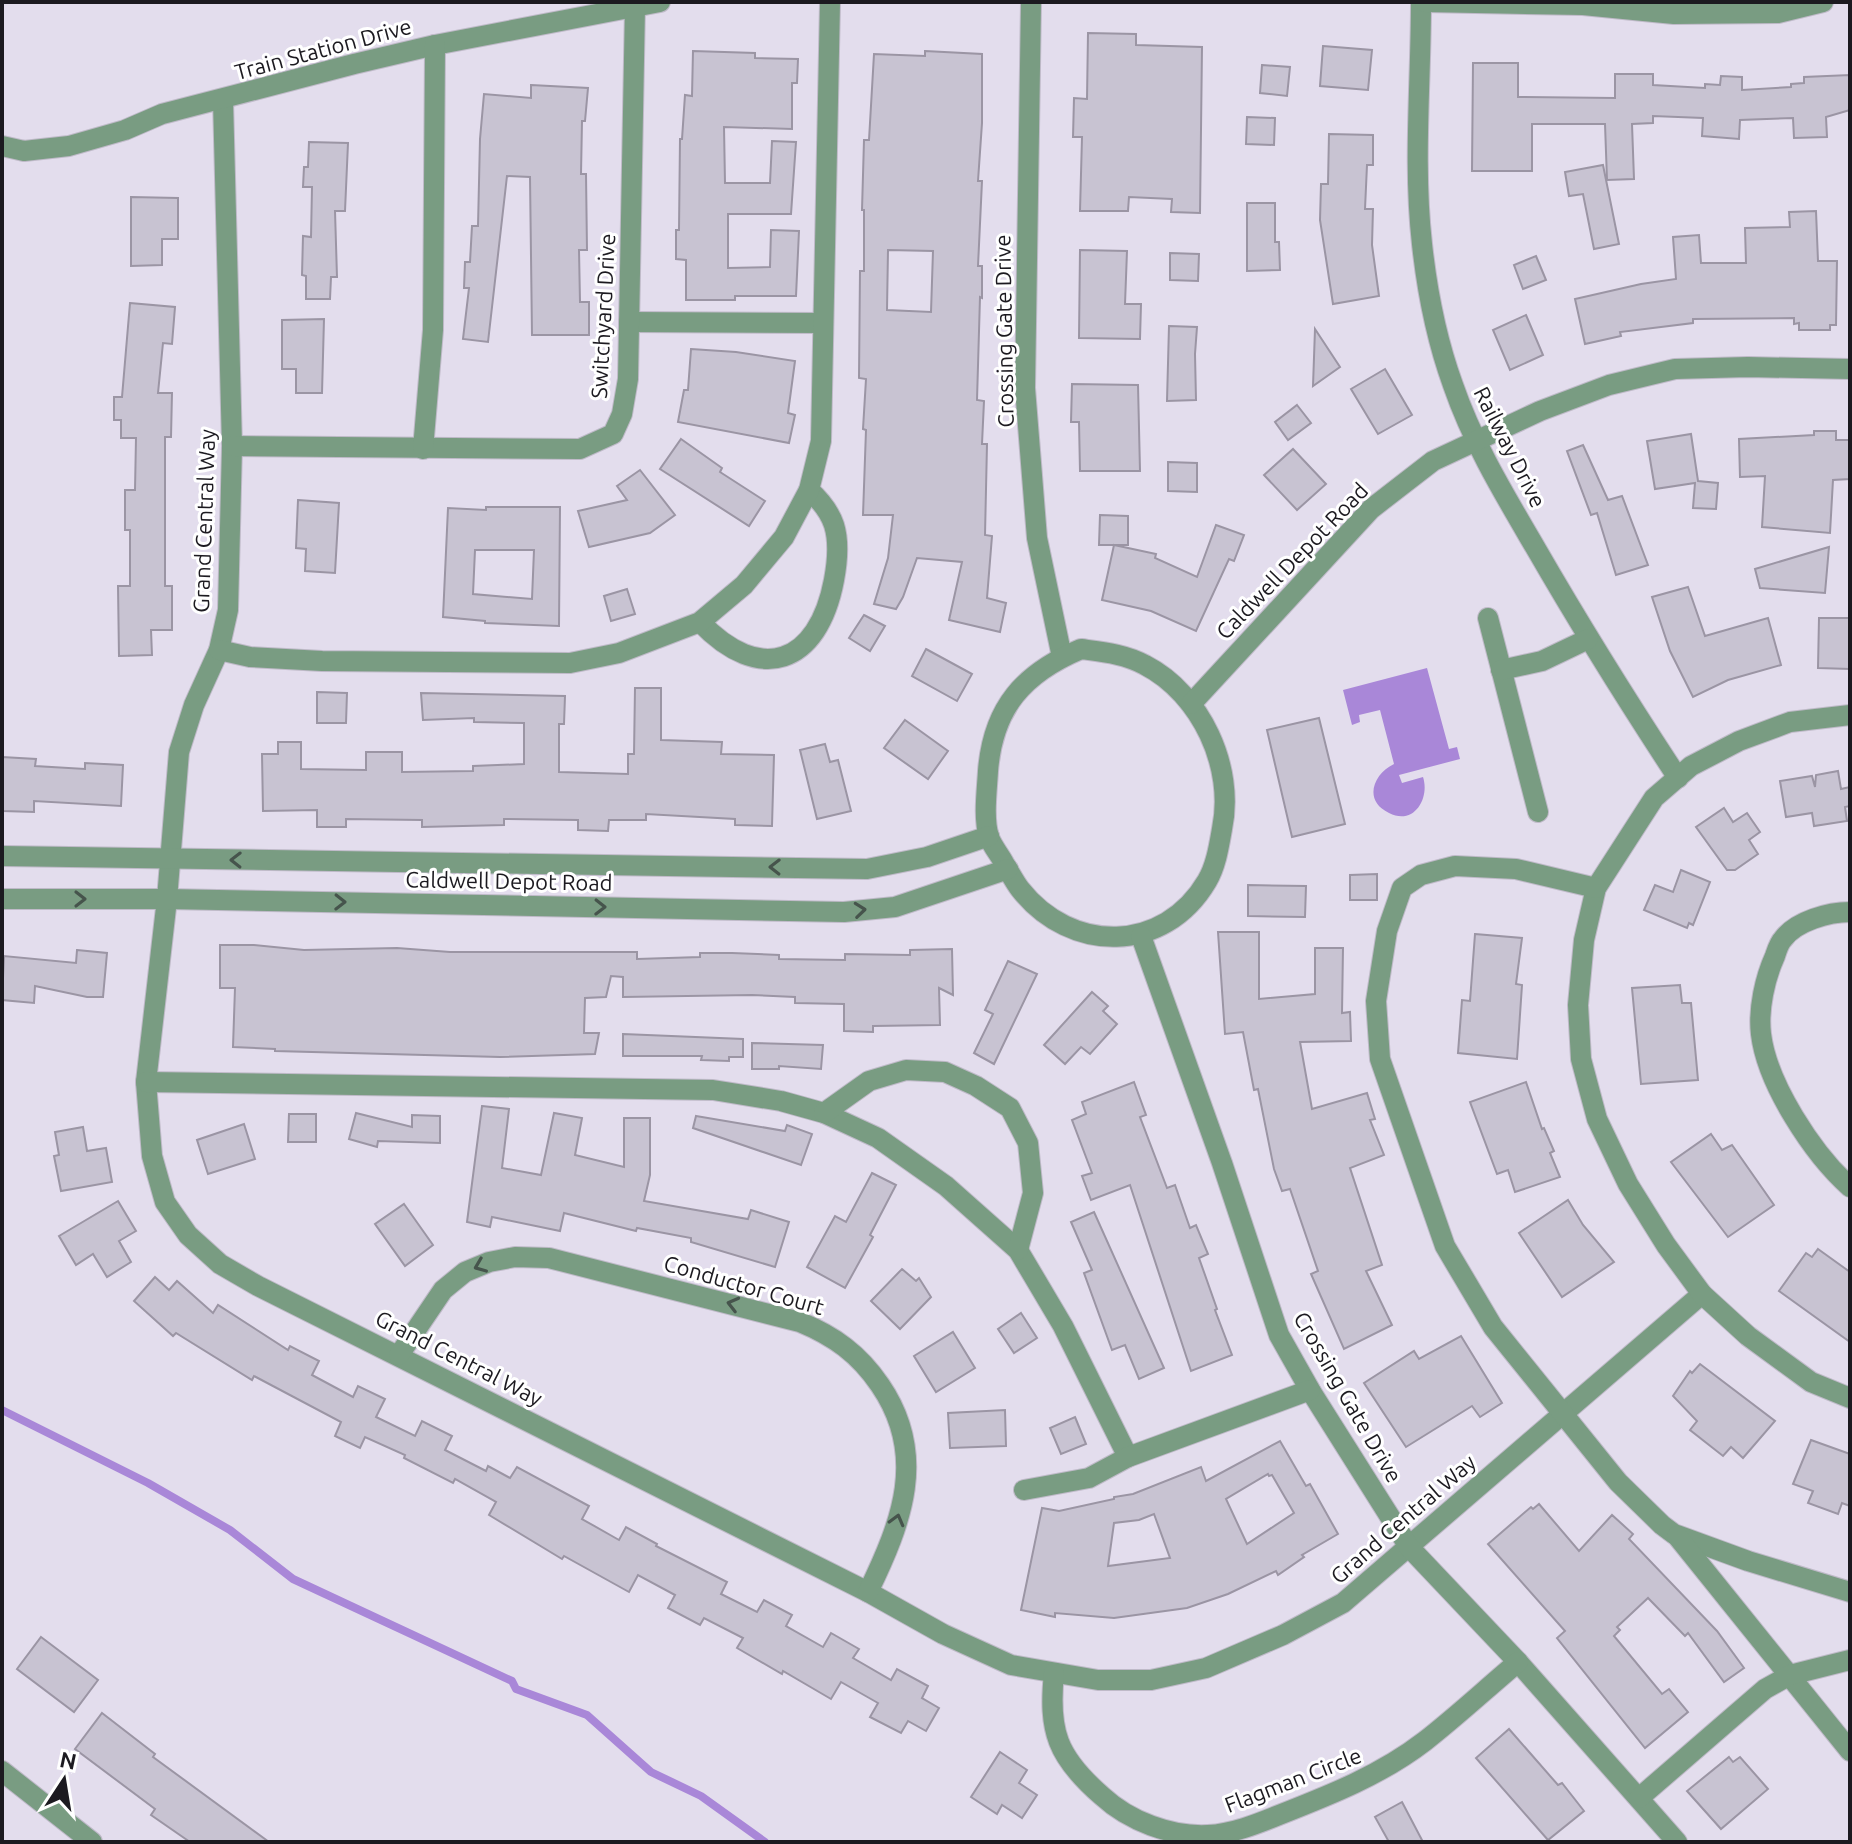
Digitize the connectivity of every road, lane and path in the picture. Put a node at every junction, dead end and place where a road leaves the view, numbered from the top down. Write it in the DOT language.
graph roads {
  1 [pos="660,2"];
  2 [pos="830,2"];
  3 [pos="1031,2"];
  4 [pos="1423,2"];
  5 [pos="1823,2"];
  6 [pos="635,6"];
  7 [pos="435,45"];
  8 [pos="223,100"];
  9 [pos="2,146"];
  10 [pos="629,322"];
  11 [pos="823,323"];
  12 [pos="1850,369"];
  13 [pos="1475,441"];
  14 [pos="232,446"];
  15 [pos="423,449"];
  16 [pos="809,490"];
  17 [pos="1488,618"];
  18 [pos="700,622"];
  19 [pos="1588,639"];
  20 [pos="219,650"];
  21 [pos="1062,657"];
  22 [pos="1501,670"];
  23 [pos="1191,704"];
  24 [pos="1850,715"];
  25 [pos="1678,778"];
  26 [pos="1538,812"];
  27 [pos="989,836"];
  28 [pos="2,856"];
  29 [pos="170,859"];
  30 [pos="1008,869"];
  31 [pos="1596,888"];
  32 [pos="2,899"];
  33 [pos="167,899"];
  34 [pos="1850,912"];
  35 [pos="1141,936"];
  36 [pos="146,1082"];
  37 [pos="824,1113"];
  38 [pos="1850,1187"];
  39 [pos="1018,1250"];
  40 [pos="1702,1294"];
  41 [pos="399,1355"];
  42 [pos="1310,1390"];
  43 [pos="1850,1398"];
  44 [pos="1563,1411"];
  45 [pos="1128,1457"];
  46 [pos="1024,1490"];
  47 [pos="1674,1534"];
  48 [pos="1409,1547"];
  49 [pos="868,1592"];
  50 [pos="1850,1592"];
  51 [pos="1850,1660"];
  52 [pos="1518,1662"];
  53 [pos="1054,1673"];
  54 [pos="1790,1675"];
  55 [pos="1850,1751"];
  56 [pos="2,1771"];
  57 [pos="1639,1798"];
  58 [pos="92,1842"];
  59 [pos="1677,1842"];
  1 -- 6 [label="street, Train Station Drive"];
  2 -- 11 [label="street"];
  3 -- 21 [label="street, Crossing Gate Drive"];
  4 -- 5 [label="street"];
  4 -- 13 [label="street, Railway Drive"];
  6 -- 7 [label="street, Train Station Drive"];
  6 -- 10 [label="street, Switchyard Drive"];
  7 -- 8 [label="street, Train Station Drive"];
  7 -- 15 [label="street"];
  8 -- 9 [label="street, Train Station Drive"];
  8 -- 14 [label="street, Grand Central Way"];
  10 -- 11 [label="street"];
  10 -- 15 [label="street, Switchyard Drive"];
  11 -- 16 [label="street"];
  12 -- 13 [label="street, Caldwell Depot Road"];
  13 -- 19 [label="street, Railway Drive"];
  13 -- 23 [label="street, Caldwell Depot Road"];
  14 -- 15 [label="street, Switchyard Drive"];
  14 -- 20 [label="street, Grand Central Way"];
  16 -- 18 [label="street"];
  16 -- 18 [label="street"];
  17 -- 22 [label="street"];
  18 -- 20 [label="street"];
  19 -- 22 [label="street"];
  19 -- 25 [label="street, Railway Drive"];
  20 -- 29 [label="street, Grand Central Way"];
  21 -- 23 [label="street"];
  21 -- 27 [label="street"];
  22 -- 26 [label="street"];
  23 -- 35 [label="street"];
  24 -- 25 [label="street"];
  25 -- 31 [label="street"];
  27 -- 29 [label="street, Caldwell Depot Road, one-way"];
  27 -- 30 [label="street"];
  28 -- 29 [label="street, Caldwell Depot Road"];
  29 -- 33 [label="street, Grand Central Way"];
  33 -- 30 [label="street, Caldwell Depot Road, one-way"];
  30 -- 35 [label="street"];
  31 -- 40 [label="street"];
  31 -- 44 [label="street"];
  32 -- 33 [label="street, Caldwell Depot Road, one-way"];
  33 -- 36 [label="street, Grand Central Way"];
  34 -- 38 [label="street"];
  35 -- 42 [label="street, Crossing Gate Drive"];
  36 -- 37 [label="street"];
  36 -- 41 [label="street, Grand Central Way"];
  37 -- 39 [label="street"];
  37 -- 39 [label="street"];
  39 -- 45 [label="street"];
  40 -- 43 [label="street"];
  40 -- 44 [label="street, Grand Central Way"];
  41 -- 49 [label="street, Grand Central Way"];
  49 -- 41 [label="street, Conductor Court, one-way"];
  42 -- 45 [label="street"];
  42 -- 48 [label="street, Crossing Gate Drive"];
  44 -- 47 [label="street"];
  44 -- 48 [label="street, Grand Central Way"];
  45 -- 46 [label="street"];
  47 -- 50 [label="street"];
  47 -- 54 [label="street"];
  48 -- 52 [label="street, Crossing Gate Drive"];
  48 -- 53 [label="street, Grand Central Way"];
  49 -- 53 [label="street, Grand Central Way"];
  51 -- 54 [label="street"];
  52 -- 53 [label="street, Flagman Circle"];
  52 -- 57 [label="street, Crossing Gate Drive"];
  54 -- 55 [label="street"];
  54 -- 57 [label="street"];
  56 -- 58 [label="street"];
  57 -- 59 [label="street, Crossing Gate Drive"];
}
